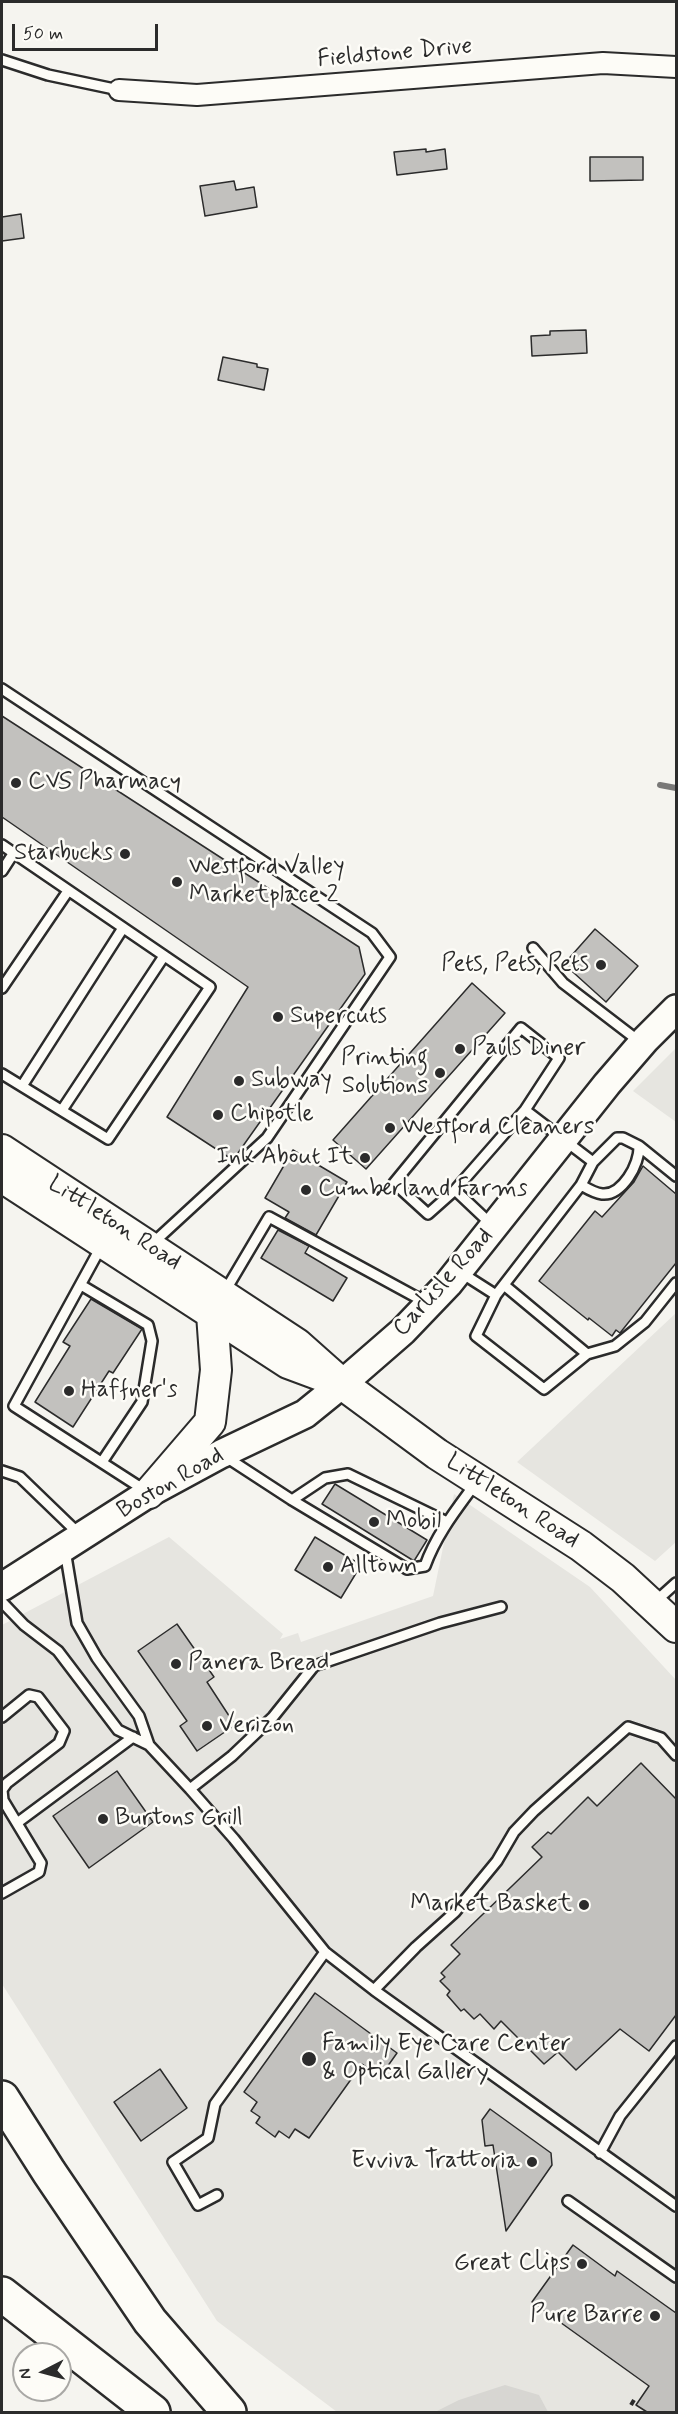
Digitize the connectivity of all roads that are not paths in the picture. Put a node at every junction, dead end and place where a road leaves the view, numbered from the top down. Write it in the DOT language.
graph roads {
  1 [pos="2,60"];
  2 [pos="676,67"];
  3 [pos="119,90"];
  4 [pos="2,689"];
  5 [pos="2,845"];
  6 [pos="13,854"];
  7 [pos="2,871"];
  8 [pos="68,891"];
  9 [pos="123,928"];
  10 [pos="533,948"];
  11 [pos="164,956"];
  12 [pos="2,988"];
  13 [pos="676,1009"];
  14 [pos="642,1044"];
  15 [pos="2,1074"];
  16 [pos="22,1086"];
  17 [pos="62,1110"];
  18 [pos="525,1110"];
  19 [pos="563,1139"];
  20 [pos="639,1146"];
  21 [pos="2,1150"];
  22 [pos="593,1162"];
  23 [pos="676,1176"];
  24 [pos="2,1177"];
  25 [pos="580,1185"];
  26 [pos="455,1190"];
  27 [pos="495,1228"];
  28 [pos="103,1243"];
  29 [pos="149,1247"];
  30 [pos="459,1271"];
  31 [pos="676,1283"];
  32 [pos="81,1285"];
  33 [pos="504,1285"];
  34 [pos="496,1295"];
  35 [pos="217,1304"];
  36 [pos="429,1304"];
  37 [pos="587,1354"];
  38 [pos="342,1384"];
  39 [pos="221,1454"];
  40 [pos="102,1462"];
  41 [pos="2,1470"];
  42 [pos="478,1480"];
  43 [pos="149,1493"];
  44 [pos="292,1500"];
  45 [pos="447,1522"];
  46 [pos="72,1541"];
  47 [pos="676,1583"];
  48 [pos="2,1587"];
  49 [pos="2,1602"];
  50 [pos="653,1604"];
  51 [pos="501,1607"];
  52 [pos="676,1627"];
  53 [pos="2,1716"];
  54 [pos="133,1737"];
  55 [pos="149,1745"];
  56 [pos="676,1755"];
  57 [pos="190,1789"];
  58 [pos="17,1823"];
  59 [pos="2,1893"];
  60 [pos="325,1952"];
  61 [pos="374,1990"];
  62 [pos="676,2046"];
  63 [pos="2,2098"];
  64 [pos="600,2153"];
  65 [pos="217,2195"];
  66 [pos="568,2201"];
  67 [pos="676,2206"];
  68 [pos="676,2277"];
  69 [pos="2,2294"];
  70 [pos="153,2412"];
  71 [pos="229,2412"];
  1 -- 3 [label="lane"];
  2 -- 3 [label="street, Fieldstone Drive"];
  4 -- 29 [label="lane"];
  5 -- 6 [label="lane"];
  6 -- 7 [label="lane"];
  6 -- 8 [label="lane"];
  8 -- 9 [label="lane"];
  8 -- 12 [label="lane"];
  9 -- 11 [label="lane"];
  9 -- 16 [label="lane"];
  10 -- 14 [label="lane"];
  11 -- 17 [label="lane"];
  11 -- 17 [label="lane"];
  13 -- 14 [label="main road, Carlisle Road"];
  14 -- 19 [label="main road, Carlisle Road"];
  15 -- 16 [label="lane"];
  16 -- 17 [label="lane"];
  18 -- 19 [label="lane"];
  18 -- 26 [label="lane"];
  18 -- 26 [label="lane"];
  19 -- 22 [label="lane"];
  19 -- 27 [label="main road, Carlisle Road"];
  20 -- 22 [label="lane"];
  20 -- 23 [label="lane"];
  20 -- 25 [label="lane"];
  21 -- 29 [label="main road, Littleton Road"];
  22 -- 25 [label="lane"];
  24 -- 28 [label="main road, Littleton Road"];
  25 -- 33 [label="lane"];
  26 -- 27 [label="lane"];
  27 -- 30 [label="main road, Carlisle Road"];
  28 -- 32 [label="lane"];
  28 -- 35 [label="main road, Littleton Road"];
  29 -- 35 [label="main road, Littleton Road"];
  30 -- 34 [label="lane"];
  30 -- 36 [label="main road, Carlisle Road"];
  31 -- 37 [label="lane"];
  32 -- 40 [label="lane"];
  32 -- 40 [label="lane"];
  33 -- 34 [label="lane"];
  33 -- 37 [label="lane"];
  34 -- 37 [label="lane"];
  35 -- 36 [label="lane"];
  35 -- 38 [label="main road, Littleton Road"];
  35 -- 43 [label="main road"];
  36 -- 38 [label="main road, Carlisle Road"];
  38 -- 39 [label="main road, Boston Road"];
  38 -- 42 [label="main road, Littleton Road"];
  39 -- 43 [label="main road, Boston Road"];
  39 -- 44 [label="lane"];
  40 -- 43 [label="lane"];
  41 -- 46 [label="lane"];
  42 -- 45 [label="lane"];
  42 -- 50 [label="main road, Littleton Road"];
  43 -- 46 [label="main road, Boston Road"];
  44 -- 45 [label="lane"];
  44 -- 45 [label="lane"];
  46 -- 48 [label="main road, Boston Road"];
  46 -- 55 [label="lane"];
  47 -- 50 [label="lane"];
  49 -- 54 [label="lane"];
  50 -- 52 [label="main road, Littleton Road"];
  51 -- 57 [label="lane"];
  53 -- 58 [label="lane"];
  54 -- 55 [label="lane"];
  54 -- 58 [label="lane"];
  55 -- 57 [label="lane"];
  56 -- 61 [label="lane"];
  57 -- 60 [label="lane"];
  58 -- 59 [label="lane"];
  60 -- 61 [label="lane"];
  60 -- 65 [label="lane"];
  61 -- 64 [label="lane"];
  62 -- 64 [label="lane"];
  63 -- 71 [label="highway"];
  64 -- 67 [label="lane"];
  66 -- 68 [label="lane"];
  69 -- 70 [label="highway"];
}
